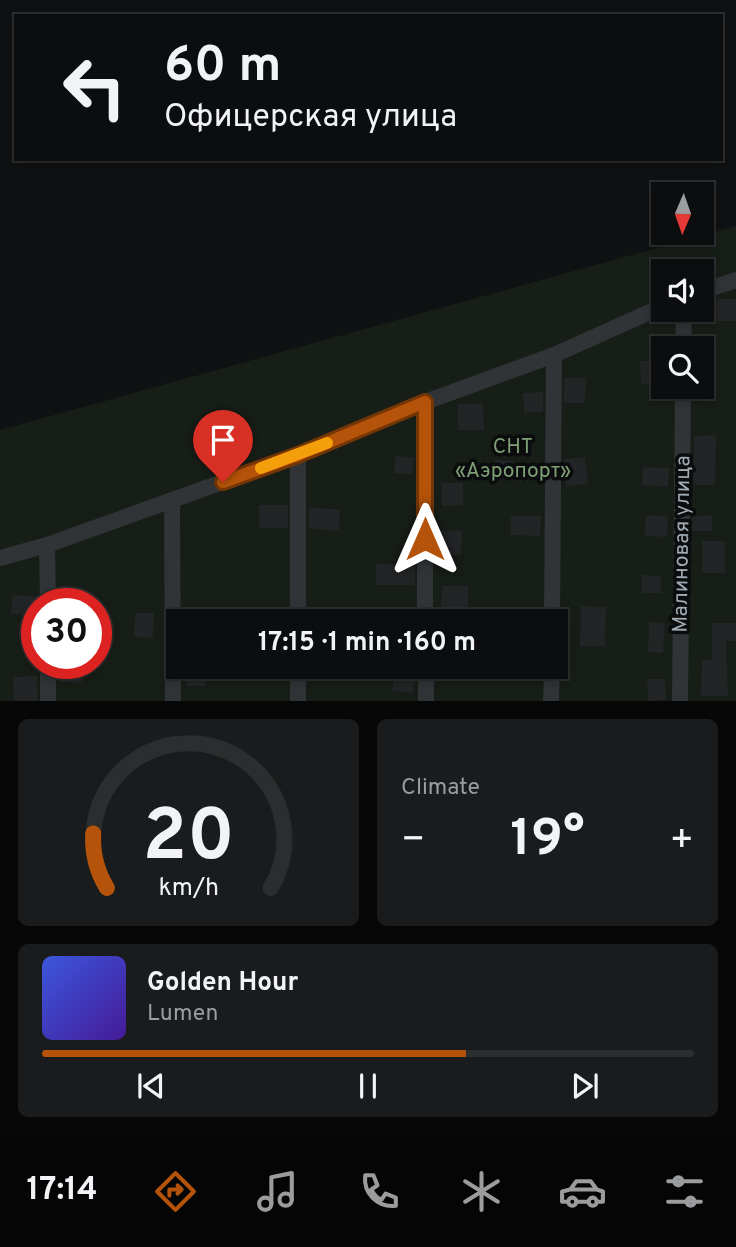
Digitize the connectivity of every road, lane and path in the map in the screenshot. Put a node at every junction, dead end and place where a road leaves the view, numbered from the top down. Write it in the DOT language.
graph roads {
  1 [pos="736,279"];
  2 [pos="714,287"];
  3 [pos="651,311"];
  4 [pos="554,355"];
  5 [pos="683,399"];
  6 [pos="425,402"];
  7 [pos="298,455"];
  8 [pos="172,500"];
  9 [pos="47,545"];
  10 [pos="0,558"];
  11 [pos="48,588"];
  12 [pos="298,609"];
  13 [pos="425,609"];
  14 [pos="552,609"];
  15 [pos="48,679"];
  16 [pos="298,679"];
  17 [pos="425,679"];
  18 [pos="551,679"];
  19 [pos="48,701"];
  20 [pos="173,701"];
  21 [pos="298,701"];
  22 [pos="426,701"];
  23 [pos="551,701"];
  24 [pos="680,701"];
  1 -- 2 [label="street"];
  3 -- 4 [label="street"];
  4 -- 6 [label="street"];
  4 -- 14 [label="street"];
  5 -- 24 [label="street, Малиновая улица"];
  6 -- 7 [label="street"];
  6 -- 13 [label="street"];
  7 -- 8 [label="street"];
  7 -- 12 [label="street"];
  8 -- 9 [label="street"];
  8 -- 20 [label="street"];
  9 -- 10 [label="street"];
  9 -- 11 [label="street"];
  15 -- 19 [label="street"];
  16 -- 21 [label="street"];
  17 -- 22 [label="street"];
  18 -- 23 [label="street"];
}
